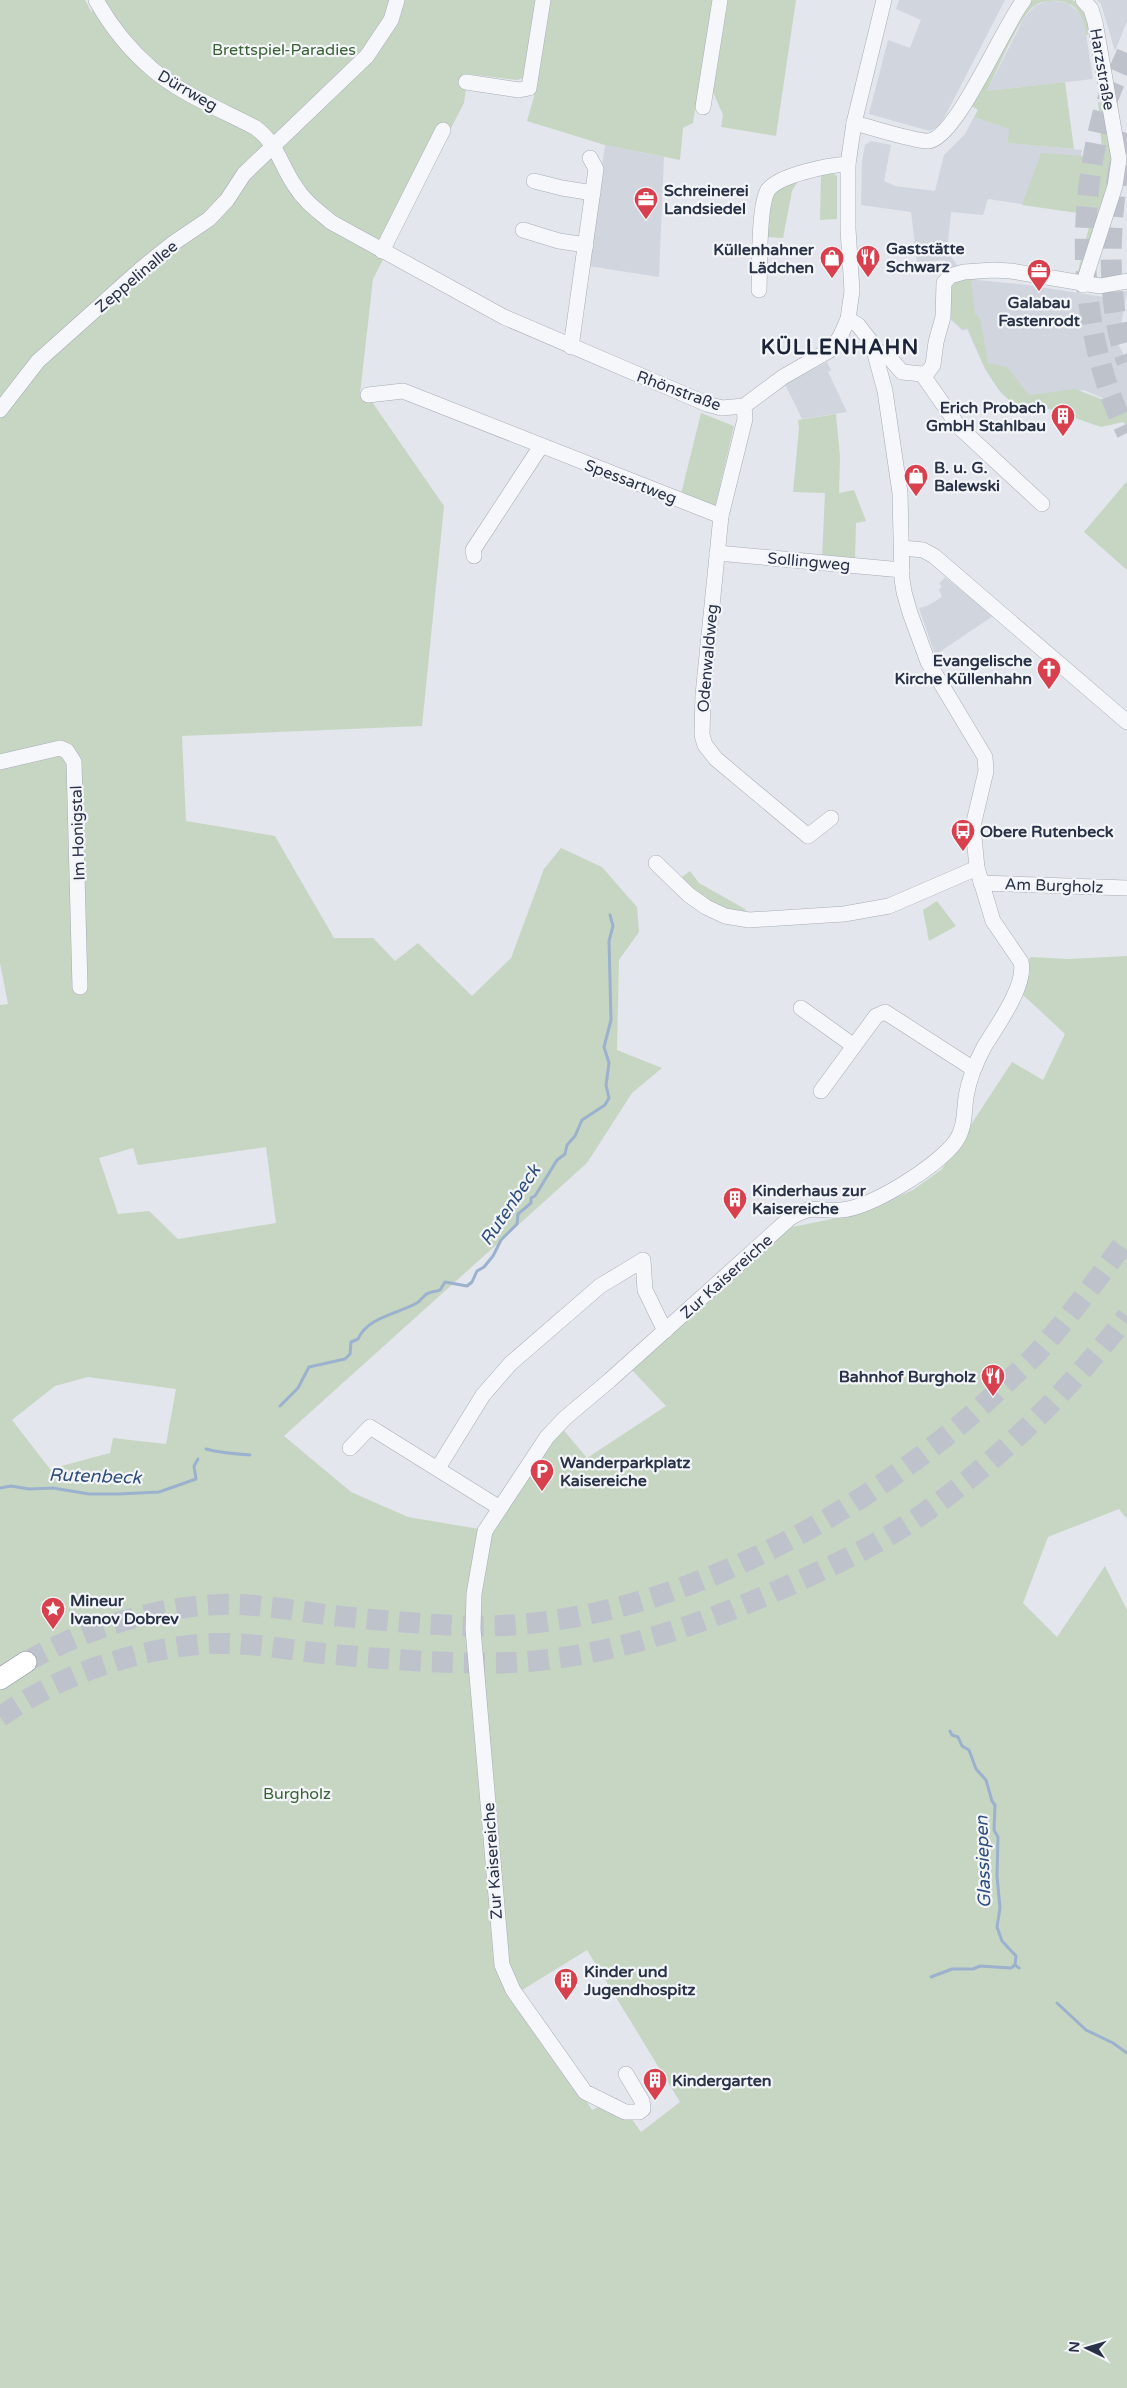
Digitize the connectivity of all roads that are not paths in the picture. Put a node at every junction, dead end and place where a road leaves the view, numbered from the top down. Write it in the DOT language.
graph roads {
  1 [pos="96,0"];
  2 [pos="397,0"];
  3 [pos="543,0"];
  4 [pos="720,0"];
  5 [pos="884,0"];
  6 [pos="1024,0"];
  7 [pos="1083,0"];
  8 [pos="466,82"];
  9 [pos="703,107"];
  10 [pos="854,123"];
  11 [pos="442,130"];
  12 [pos="274,144"];
  13 [pos="590,158"];
  14 [pos="848,164"];
  15 [pos="534,180"];
  16 [pos="593,192"];
  17 [pos="523,230"];
  18 [pos="586,245"];
  19 [pos="382,251"];
  20 [pos="1127,281"];
  21 [pos="1083,284"];
  22 [pos="759,290"];
  23 [pos="848,320"];
  24 [pos="571,347"];
  25 [pos="875,350"];
  26 [pos="922,374"];
  27 [pos="368,394"];
  28 [pos="744,406"];
  29 [pos="0,410"];
  30 [pos="541,446"];
  31 [pos="1042,504"];
  32 [pos="721,516"];
  33 [pos="902,548"];
  34 [pos="717,553"];
  35 [pos="474,556"];
  36 [pos="902,570"];
  37 [pos="1127,722"];
  38 [pos="0,762"];
  39 [pos="831,818"];
  40 [pos="656,863"];
  41 [pos="977,868"];
  42 [pos="981,883"];
  43 [pos="1127,888"];
  44 [pos="80,987"];
  45 [pos="800,1008"];
  46 [pos="854,1046"];
  47 [pos="972,1068"];
  48 [pos="821,1091"];
  49 [pos="666,1331"];
  50 [pos="350,1448"];
  51 [pos="438,1468"];
  52 [pos="500,1508"];
  53 [pos="26,1662"];
  54 [pos="0,1679"];
  55 [pos="626,2074"];
  1 -- 12 [label="street, Dürrweg"];
  2 -- 12 [label="street, Zeppelinallee"];
  3 -- 8 [label="street"];
  4 -- 9 [label="street"];
  5 -- 10 [label="street"];
  6 -- 10 [label="street"];
  7 -- 21 [label="street, Harzstraße"];
  10 -- 14 [label="street"];
  11 -- 19 [label="street"];
  12 -- 19 [label="street, Rhönstraße"];
  12 -- 29 [label="street, Zeppelinallee"];
  13 -- 16 [label="street"];
  14 -- 22 [label="street"];
  14 -- 23 [label="street"];
  15 -- 16 [label="street"];
  16 -- 18 [label="street"];
  17 -- 18 [label="street"];
  18 -- 24 [label="street"];
  19 -- 24 [label="street, Rhönstraße"];
  20 -- 21 [label="street"];
  21 -- 26 [label="street"];
  23 -- 25 [label="street"];
  23 -- 28 [label="street, Rhönstraße"];
  24 -- 28 [label="street, Rhönstraße"];
  25 -- 26 [label="street"];
  25 -- 33 [label="street"];
  26 -- 31 [label="street"];
  27 -- 30 [label="street, Spessartweg"];
  28 -- 32 [label="street, Odenwaldweg"];
  30 -- 32 [label="street, Spessartweg"];
  30 -- 35 [label="street"];
  32 -- 34 [label="street, Odenwaldweg"];
  33 -- 36 [label="street"];
  33 -- 37 [label="street"];
  34 -- 36 [label="street, Sollingweg"];
  34 -- 39 [label="street, Odenwaldweg"];
  36 -- 41 [label="street"];
  38 -- 44 [label="street, Im Honigstal"];
  40 -- 41 [label="street"];
  41 -- 42 [label="street"];
  42 -- 43 [label="street, Am Burgholz"];
  42 -- 47 [label="street, Zur Kaisereiche"];
  45 -- 46 [label="street"];
  46 -- 47 [label="street"];
  46 -- 48 [label="street"];
  47 -- 49 [label="street, Zur Kaisereiche"];
  49 -- 51 [label="street, Zur Kaisereiche"];
  49 -- 52 [label="street, Zur Kaisereiche"];
  50 -- 51 [label="street"];
  51 -- 52 [label="street"];
  52 -- 55 [label="street, Zur Kaisereiche"];
  53 -- 54 [label="highway"];
}
